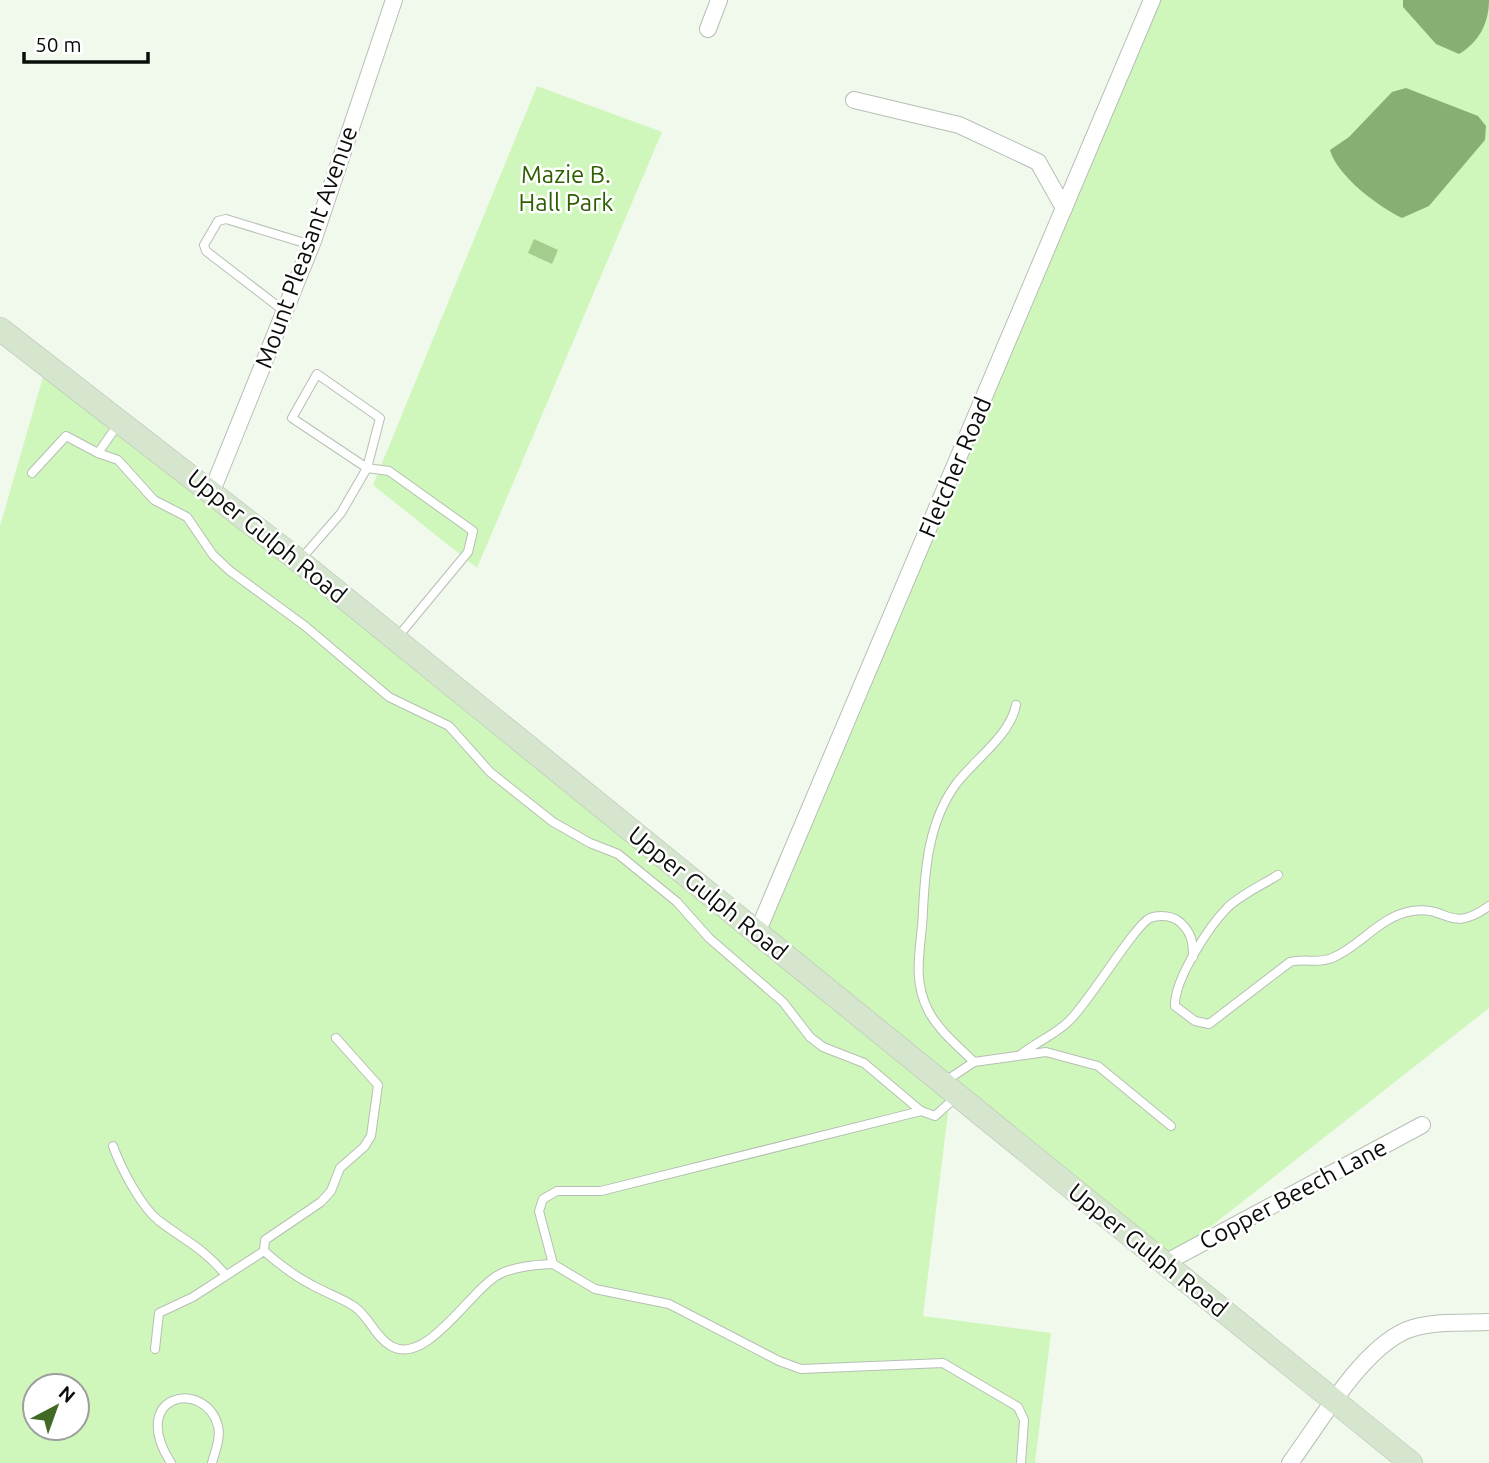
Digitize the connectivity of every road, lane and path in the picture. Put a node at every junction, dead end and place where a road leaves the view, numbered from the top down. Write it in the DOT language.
graph roads {
  1 [pos="394,0"];
  2 [pos="719,0"];
  3 [pos="1152,0"];
  4 [pos="708,29"];
  5 [pos="854,100"];
  6 [pos="1064,208"];
  7 [pos="312,245"];
  8 [pos="284,312"];
  9 [pos="0,329"];
  10 [pos="121,421"];
  11 [pos="98,453"];
  12 [pos="368,468"];
  13 [pos="32,474"];
  14 [pos="212,491"];
  15 [pos="299,561"];
  16 [pos="395,639"];
  17 [pos="1016,705"];
  18 [pos="1278,875"];
  19 [pos="1489,906"];
  20 [pos="757,933"];
  21 [pos="1193,957"];
  22 [pos="336,1038"];
  23 [pos="1020,1055"];
  24 [pos="974,1062"];
  25 [pos="951,1088"];
  26 [pos="921,1111"];
  27 [pos="1422,1125"];
  28 [pos="1171,1126"];
  29 [pos="113,1146"];
  30 [pos="264,1251"];
  31 [pos="553,1264"];
  32 [pos="1163,1264"];
  33 [pos="225,1274"];
  34 [pos="1489,1322"];
  35 [pos="155,1349"];
  36 [pos="1335,1402"];
  37 [pos="171,1463"];
  38 [pos="212,1463"];
  39 [pos="1021,1463"];
  40 [pos="1290,1463"];
  41 [pos="1411,1463"];
  1 -- 7 [label="street, Mount Pleasant Avenue"];
  2 -- 4 [label="street"];
  3 -- 6 [label="street, Fletcher Road"];
  5 -- 6 [label="street"];
  6 -- 20 [label="street, Fletcher Road"];
  7 -- 8 [label="street, Mount Pleasant Avenue"];
  7 -- 8 [label="lane"];
  8 -- 14 [label="street, Mount Pleasant Avenue"];
  9 -- 10 [label="street, Upper Gulph Road"];
  10 -- 11 [label="lane"];
  10 -- 14 [label="street, Upper Gulph Road"];
  11 -- 13 [label="lane"];
  11 -- 26 [label="lane"];
  12 -- 12 [label="lane"];
  12 -- 15 [label="lane"];
  12 -- 16 [label="lane"];
  14 -- 15 [label="street, Upper Gulph Road"];
  15 -- 16 [label="street, Upper Gulph Road"];
  16 -- 20 [label="street, Upper Gulph Road"];
  17 -- 24 [label="lane"];
  18 -- 21 [label="lane"];
  19 -- 21 [label="lane"];
  20 -- 25 [label="street, Upper Gulph Road"];
  21 -- 23 [label="lane"];
  22 -- 30 [label="lane"];
  23 -- 24 [label="lane"];
  23 -- 28 [label="lane"];
  24 -- 25 [label="lane"];
  25 -- 26 [label="lane"];
  25 -- 32 [label="street, Upper Gulph Road"];
  26 -- 31 [label="lane"];
  27 -- 32 [label="street, Copper Beech Lane"];
  29 -- 33 [label="lane"];
  30 -- 31 [label="lane"];
  30 -- 33 [label="lane"];
  31 -- 39 [label="lane"];
  32 -- 36 [label="street, Upper Gulph Road"];
  33 -- 35 [label="lane"];
  34 -- 36 [label="street"];
  36 -- 40 [label="street"];
  36 -- 41 [label="street, Upper Gulph Road"];
  37 -- 38 [label="lane"];
}
